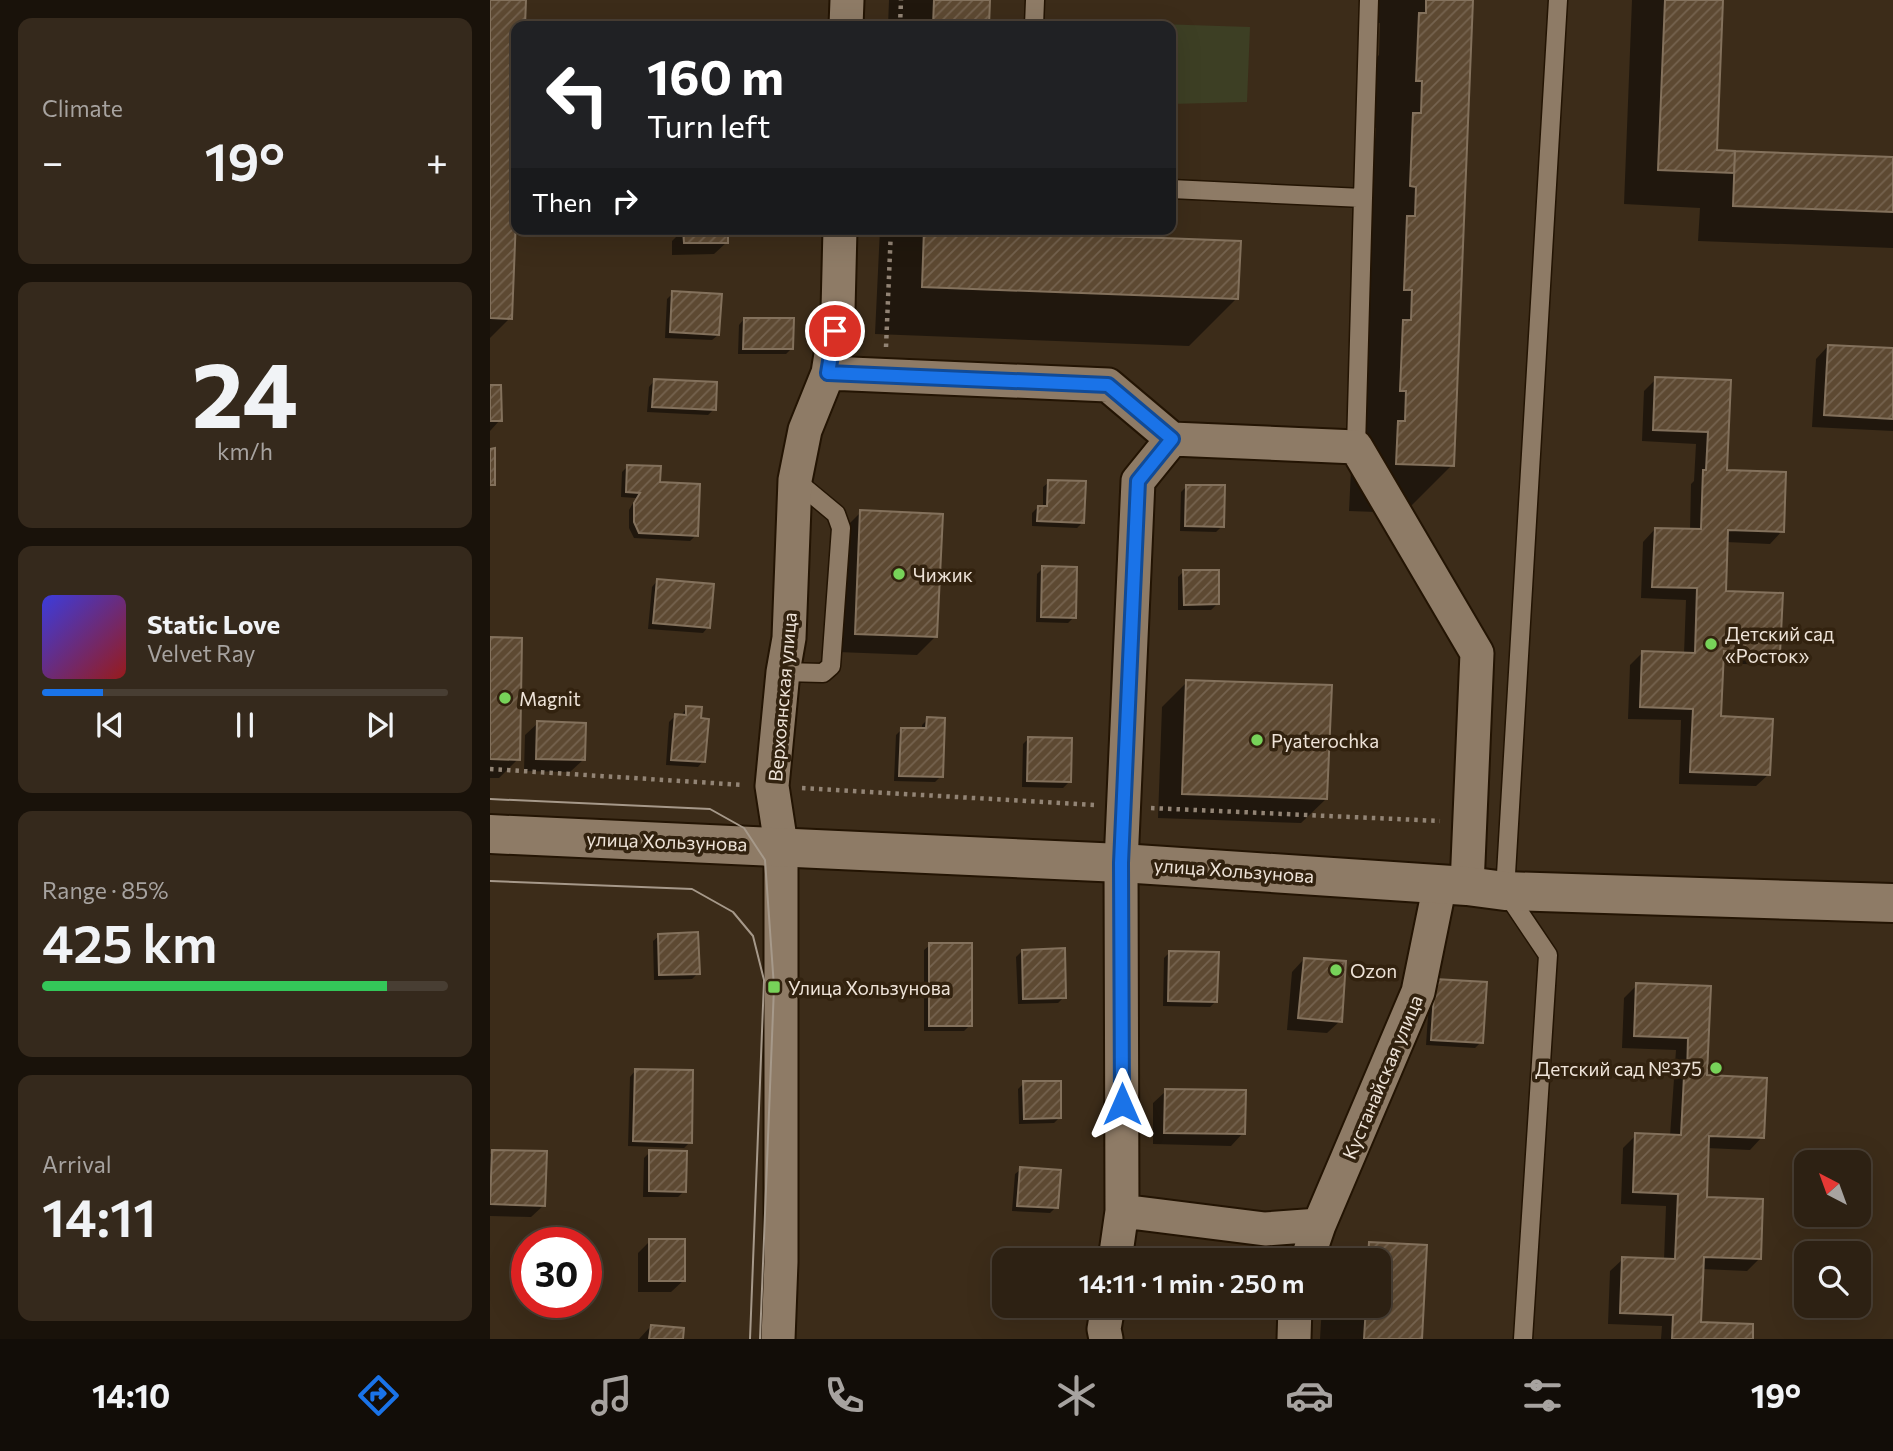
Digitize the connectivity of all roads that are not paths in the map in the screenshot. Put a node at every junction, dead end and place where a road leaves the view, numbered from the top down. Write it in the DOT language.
graph roads {
  1 [pos="846,0"];
  2 [pos="1035,0"];
  3 [pos="1369,0"];
  4 [pos="1558,0"];
  5 [pos="846,21"];
  6 [pos="1034,21"];
  7 [pos="1176,189"];
  8 [pos="1363,198"];
  9 [pos="840,235"];
  10 [pos="828,373"];
  11 [pos="1172,439"];
  12 [pos="1356,447"];
  13 [pos="794,480"];
  14 [pos="783,671"];
  15 [pos="490,834"];
  16 [pos="781,845"];
  17 [pos="1121,863"];
  18 [pos="1454,885"];
  19 [pos="1505,891"];
  20 [pos="1893,903"];
  21 [pos="1122,1211"];
  22 [pos="1319,1225"];
  23 [pos="1117,1248"];
  24 [pos="1311,1248"];
  25 [pos="1106,1318"];
  26 [pos="1295,1318"];
  27 [pos="778,1339"];
  28 [pos="1106,1339"];
  29 [pos="1294,1339"];
  30 [pos="1523,1339"];
  1 -- 5 [label="street"];
  2 -- 6 [label="lane"];
  3 -- 8 [label="lane"];
  4 -- 19 [label="lane"];
  7 -- 8 [label="lane"];
  8 -- 12 [label="lane"];
  9 -- 10 [label="street, Верхоянская улица"];
  10 -- 11 [label="street"];
  10 -- 13 [label="street, Верхоянская улица"];
  11 -- 12 [label="street"];
  11 -- 17 [label="street"];
  12 -- 18 [label="street, Кустанайская улица"];
  13 -- 14 [label="street, Верхоянская улица"];
  13 -- 14 [label="lane"];
  14 -- 16 [label="street, Верхоянская улица"];
  15 -- 16 [label="street, улица Хользунова"];
  16 -- 17 [label="street, улица Хользунова"];
  16 -- 27 [label="street, Верхоянская улица"];
  17 -- 18 [label="street, улица Хользунова"];
  17 -- 21 [label="street"];
  18 -- 19 [label="street, улица Хользунова"];
  18 -- 22 [label="street, Кустанайская улица"];
  19 -- 20 [label="street, улица Хользунова"];
  19 -- 30 [label="lane"];
  21 -- 22 [label="street"];
  21 -- 23 [label="street"];
  22 -- 24 [label="street, Кустанайская улица"];
  25 -- 28 [label="street"];
  26 -- 29 [label="street"];
}
